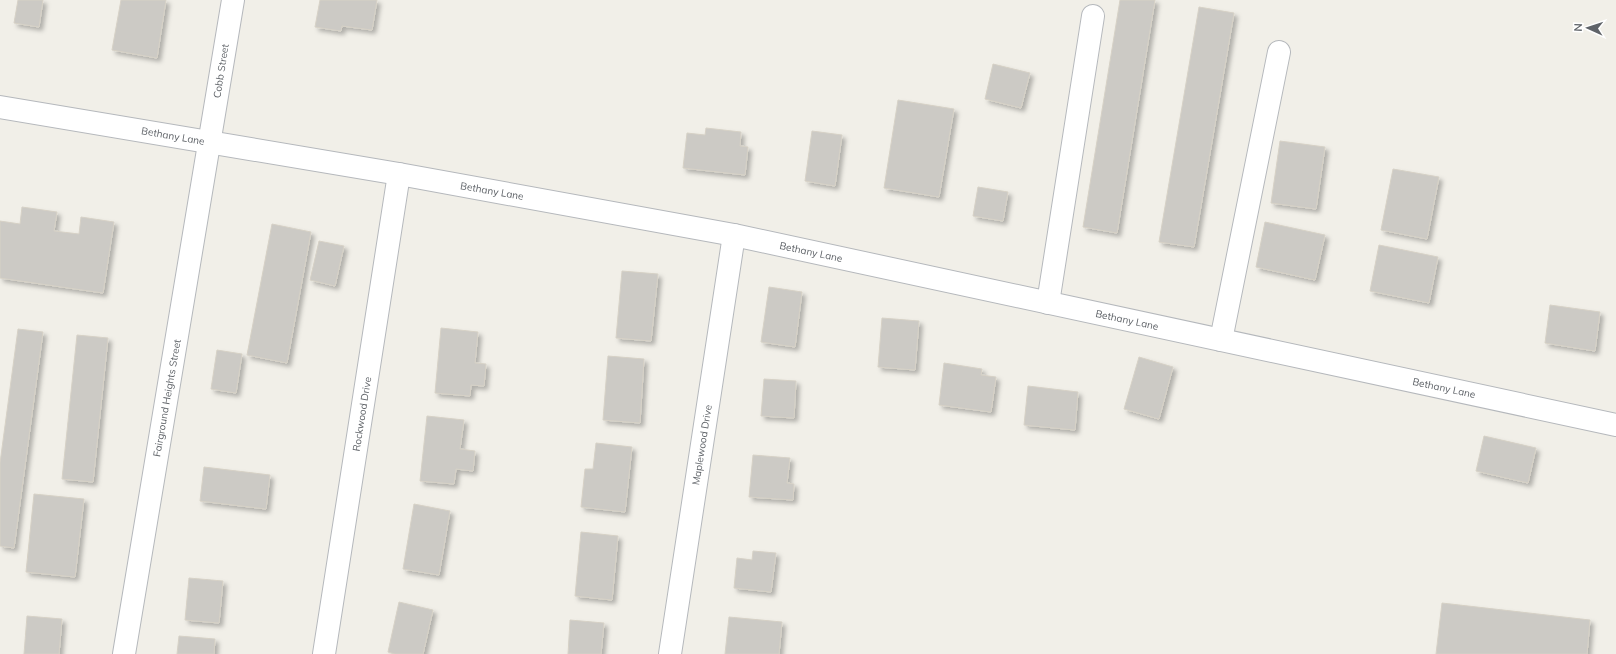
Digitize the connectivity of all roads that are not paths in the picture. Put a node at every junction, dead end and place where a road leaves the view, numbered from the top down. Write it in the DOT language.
graph roads {
  1 [pos="233,0"];
  2 [pos="1093,16"];
  3 [pos="1279,52"];
  4 [pos="0,107"];
  5 [pos="210,142"];
  6 [pos="400,174"];
  7 [pos="734,235"];
  8 [pos="1048,303"];
  9 [pos="1221,340"];
  10 [pos="1616,425"];
  11 [pos="124,654"];
  12 [pos="324,654"];
  13 [pos="670,654"];
  1 -- 5 [label="street, Cobb Street"];
  2 -- 8 [label="street"];
  3 -- 9 [label="street"];
  4 -- 5 [label="street, Bethany Lane"];
  5 -- 6 [label="street, Bethany Lane"];
  5 -- 11 [label="street, Fairground Heights Street"];
  6 -- 7 [label="street, Bethany Lane"];
  6 -- 12 [label="street, Rockwood Drive"];
  7 -- 8 [label="street, Bethany Lane"];
  7 -- 13 [label="street, Maplewood Drive"];
  8 -- 9 [label="street, Bethany Lane"];
  9 -- 10 [label="street, Bethany Lane"];
}
